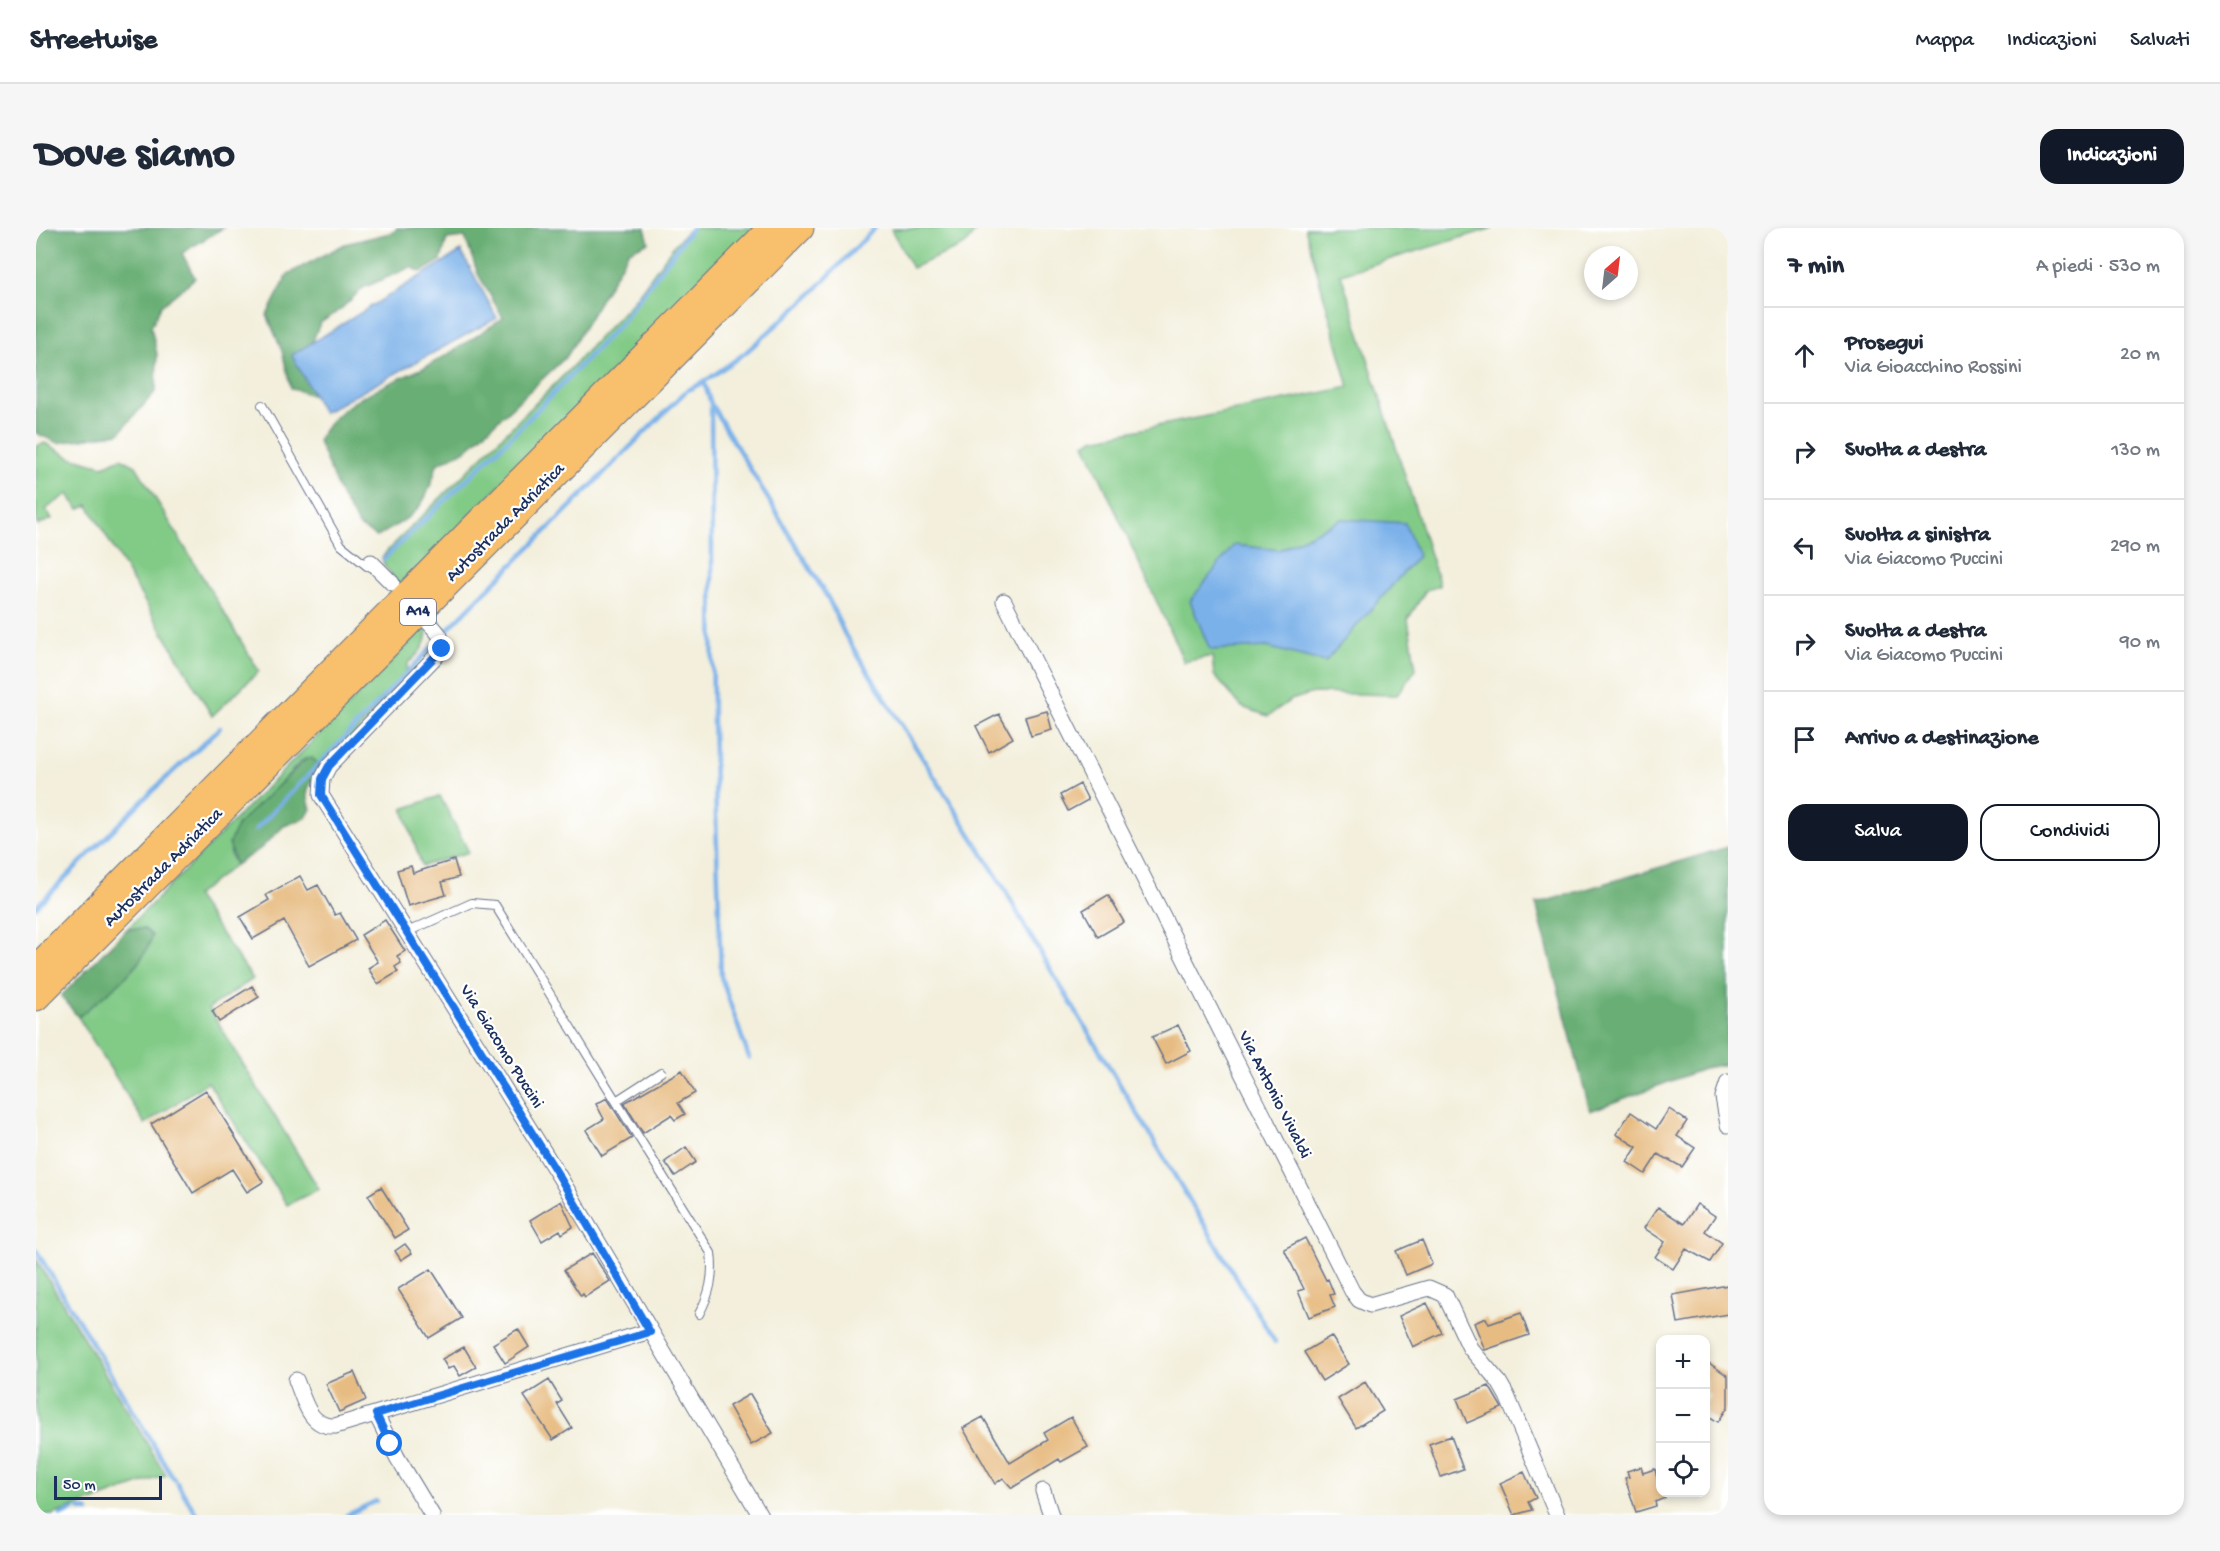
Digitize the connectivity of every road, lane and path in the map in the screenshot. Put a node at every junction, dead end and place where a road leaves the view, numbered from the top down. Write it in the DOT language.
graph roads {
  1 [pos="772,228"];
  2 [pos="800,228"];
  3 [pos="262,405"];
  4 [pos="369,564"];
  5 [pos="392,583"];
  6 [pos="1004,601"];
  7 [pos="428,622"];
  8 [pos="407,932"];
  9 [pos="36,969"];
  10 [pos="36,997"];
  11 [pos="662,1072"];
  12 [pos="1728,1082"];
  13 [pos="616,1101"];
  14 [pos="1728,1125"];
  15 [pos="699,1314"];
  16 [pos="650,1332"];
  17 [pos="296,1380"];
  18 [pos="376,1414"];
  19 [pos="1043,1491"];
  20 [pos="432,1515"];
  21 [pos="760,1515"];
  22 [pos="1052,1515"];
  23 [pos="1557,1515"];
  1 -- 9 [label="highway, Autostrada Adriatica / A14"];
  2 -- 10 [label="highway, Autostrada Adriatica / A14"];
  3 -- 4 [label="lane"];
  4 -- 5 [label="street"];
  6 -- 23 [label="street, Via Antonio Vivaldi"];
  7 -- 8 [label="street, Via Giacomo Puccini"];
  8 -- 13 [label="lane"];
  8 -- 16 [label="street, Via Giacomo Puccini"];
  11 -- 13 [label="lane"];
  12 -- 14 [label="street"];
  13 -- 15 [label="lane"];
  16 -- 18 [label="street"];
  16 -- 21 [label="street, Via Giacomo Puccini"];
  17 -- 18 [label="street"];
  18 -- 20 [label="street"];
  19 -- 22 [label="street"];
}
